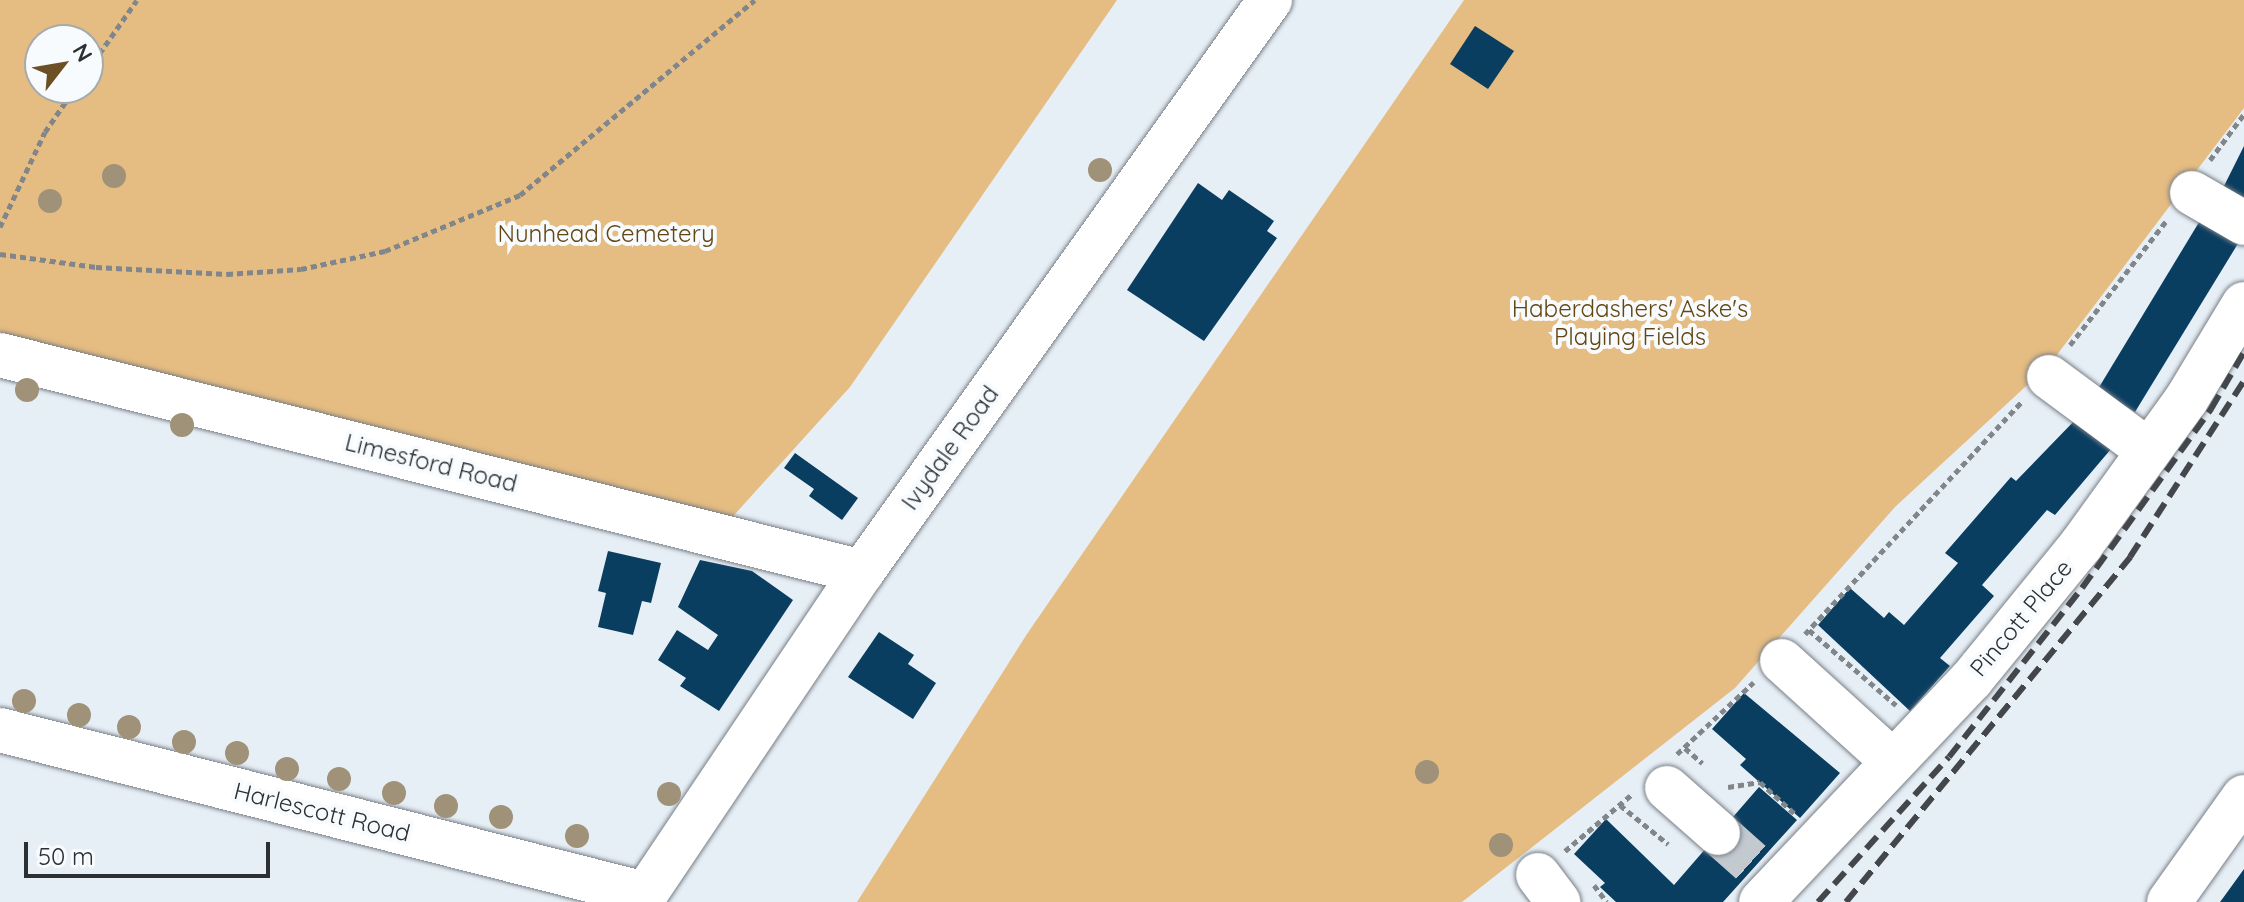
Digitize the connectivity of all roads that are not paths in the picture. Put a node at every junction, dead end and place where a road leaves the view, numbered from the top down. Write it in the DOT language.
graph roads {
  1 [pos="1270,0"];
  2 [pos="2190,192"];
  3 [pos="2244,223"];
  4 [pos="2244,304"];
  5 [pos="0,355"];
  6 [pos="2047,374"];
  7 [pos="2149,451"];
  8 [pos="862,572"];
  9 [pos="1788,651"];
  10 [pos="0,730"];
  11 [pos="1891,760"];
  12 [pos="1658,779"];
  13 [pos="2244,797"];
  14 [pos="1718,833"];
  15 [pos="1764,884"];
  16 [pos="642,898"];
  17 [pos="2169,902"];
  1 -- 8 [label="street, Ivydale Road"];
  2 -- 3 [label="street"];
  4 -- 7 [label="street, Pincott Place"];
  5 -- 8 [label="street, Limesford Road"];
  6 -- 7 [label="street"];
  7 -- 11 [label="street, Pincott Place"];
  8 -- 16 [label="street, Ivydale Road"];
  9 -- 11 [label="street"];
  10 -- 16 [label="street, Harlescott Road"];
  11 -- 15 [label="street, Pincott Place"];
  12 -- 14 [label="street"];
  13 -- 17 [label="street"];
}
